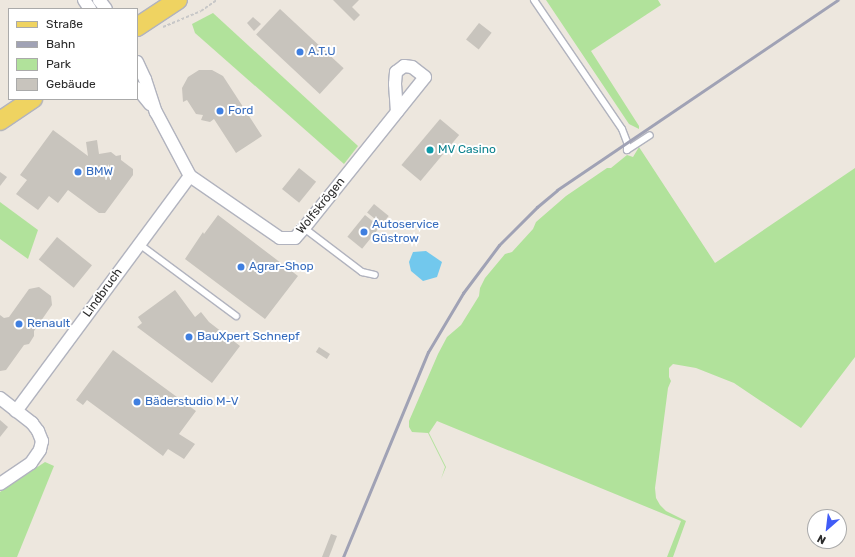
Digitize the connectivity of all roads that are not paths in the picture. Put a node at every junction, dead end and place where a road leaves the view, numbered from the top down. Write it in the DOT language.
graph roads {
  1 [pos="99,0"];
  2 [pos="178,0"];
  3 [pos="534,0"];
  4 [pos="105,8"];
  5 [pos="138,26"];
  6 [pos="138,64"];
  7 [pos="138,89"];
  8 [pos="32,100"];
  9 [pos="156,112"];
  10 [pos="397,112"];
  11 [pos="0,121"];
  12 [pos="650,135"];
  13 [pos="190,176"];
  14 [pos="304,228"];
  15 [pos="139,244"];
  16 [pos="375,275"];
  17 [pos="236,316"];
  18 [pos="0,398"];
  19 [pos="16,411"];
  20 [pos="0,484"];
  1 -- 4 [label="street"];
  2 -- 5 [label="main road"];
  3 -- 12 [label="lane"];
  6 -- 9 [label="street, Wolfskrögen"];
  7 -- 9 [label="street, Wolfskrögen"];
  8 -- 11 [label="main road"];
  9 -- 13 [label="street, Wolfskrögen"];
  10 -- 10 [label="street, Wolfskrögen"];
  10 -- 14 [label="street, Wolfskrögen"];
  13 -- 14 [label="street, Wolfskrögen"];
  13 -- 15 [label="street, Lindbruch"];
  14 -- 16 [label="lane"];
  15 -- 17 [label="lane"];
  15 -- 19 [label="street, Lindbruch"];
  18 -- 19 [label="street"];
  19 -- 20 [label="street"];
}
